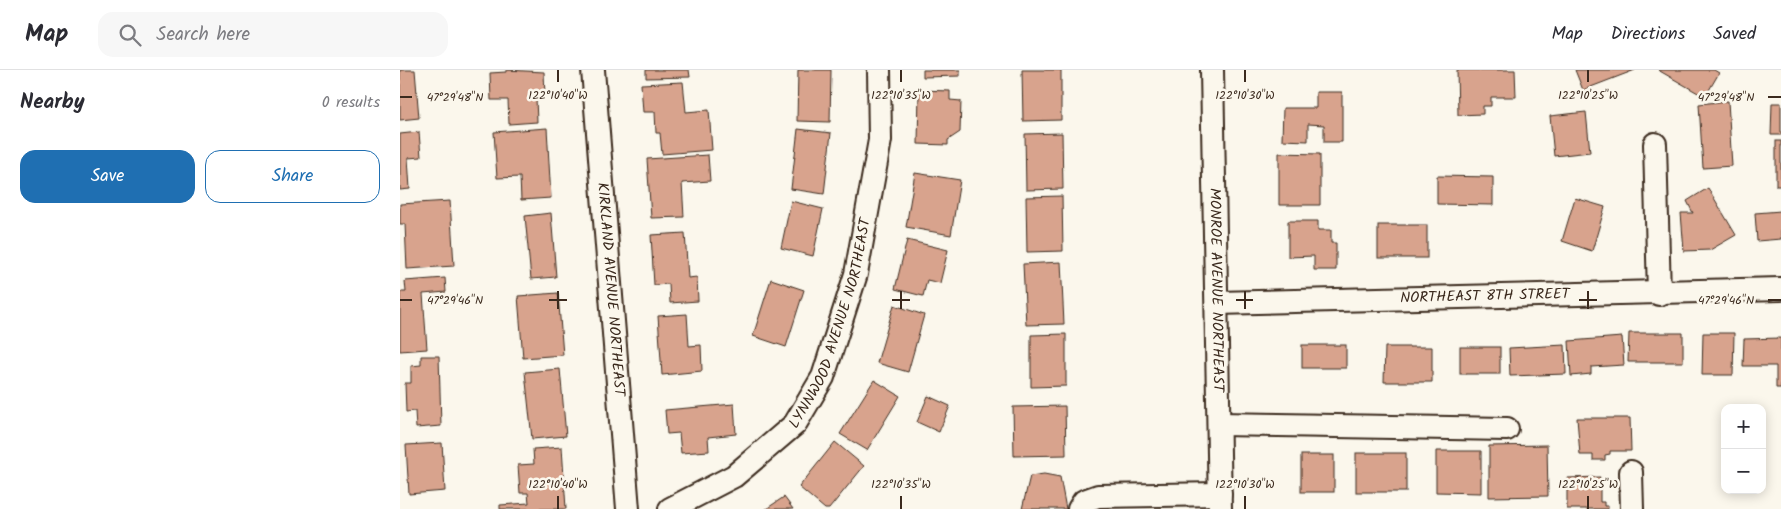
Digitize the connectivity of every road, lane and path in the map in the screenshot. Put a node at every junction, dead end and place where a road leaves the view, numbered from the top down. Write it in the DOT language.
graph roads {
  1 [pos="593,70"];
  2 [pos="879,70"];
  3 [pos="1212,70"];
  4 [pos="1655,144"];
  5 [pos="1781,289"];
  6 [pos="1659,294"];
  7 [pos="1217,303"];
  8 [pos="1219,424"];
  9 [pos="1508,429"];
  10 [pos="1631,472"];
  11 [pos="1220,501"];
  12 [pos="1176,502"];
  13 [pos="628,509"];
  14 [pos="670,509"];
  15 [pos="1079,509"];
  16 [pos="1632,509"];
  1 -- 13 [label="street, KIRKLAND AVENUE NORTHEAST"];
  2 -- 14 [label="street, LYNNWOOD AVENUE NORTHEAST"];
  3 -- 7 [label="street, MONROE AVENUE NORTHEAST"];
  4 -- 6 [label="street"];
  5 -- 6 [label="street, NORTHEAST 8TH STREET"];
  6 -- 7 [label="street, NORTHEAST 8TH STREET"];
  7 -- 8 [label="street, MONROE AVENUE NORTHEAST"];
  8 -- 9 [label="street"];
  8 -- 11 [label="street, MONROE AVENUE NORTHEAST"];
  10 -- 16 [label="street"];
  11 -- 12 [label="street"];
  12 -- 15 [label="street"];
}
